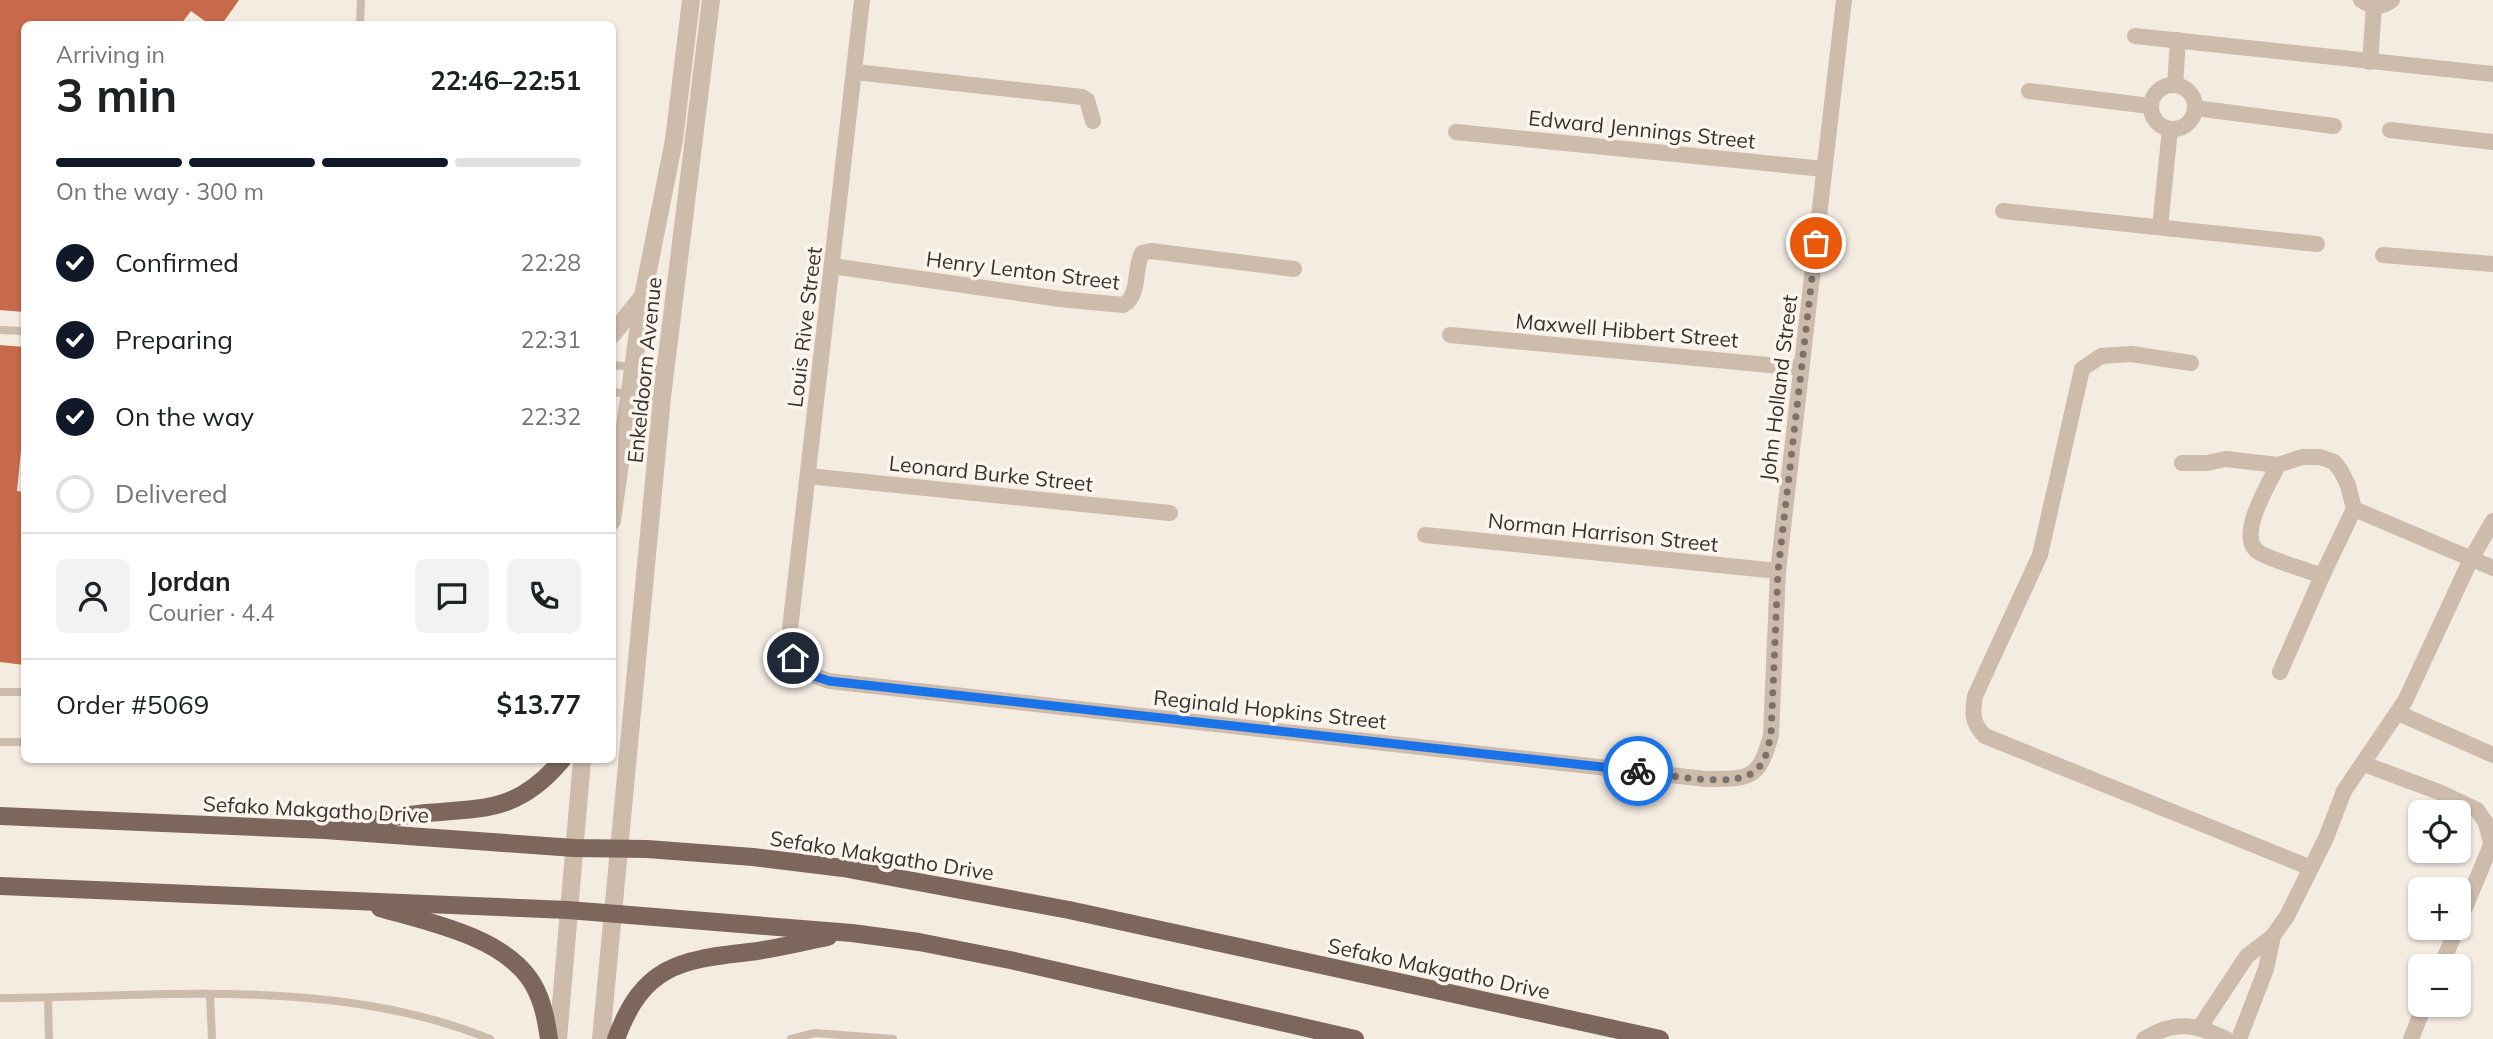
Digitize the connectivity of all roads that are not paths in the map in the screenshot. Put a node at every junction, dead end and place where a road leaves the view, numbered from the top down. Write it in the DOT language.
graph roads {
  1 [pos="360,0"];
  2 [pos="691,0"];
  3 [pos="711,0"];
  4 [pos="862,0"];
  5 [pos="1844,0"];
  6 [pos="2392,0"];
  7 [pos="2368,3"];
  8 [pos="360,21"];
  9 [pos="2135,36"];
  10 [pos="2178,40"];
  11 [pos="2370,61"];
  12 [pos="855,72"];
  13 [pos="2493,74"];
  14 [pos="2175,85"];
  15 [pos="2029,91"];
  16 [pos="2150,106"];
  17 [pos="2195,108"];
  18 [pos="1093,121"];
  19 [pos="2334,126"];
  20 [pos="2170,129"];
  21 [pos="2390,130"];
  22 [pos="1456,132"];
  23 [pos="2493,142"];
  24 [pos="1824,169"];
  25 [pos="2003,211"];
  26 [pos="2160,227"];
  27 [pos="2317,244"];
  28 [pos="2383,255"];
  29 [pos="2493,264"];
  30 [pos="832,266"];
  31 [pos="1294,269"];
  32 [pos="643,296"];
  33 [pos="0,330"];
  34 [pos="616,330"];
  35 [pos="21,331"];
  36 [pos="1450,335"];
  37 [pos="2191,363"];
  38 [pos="616,365"];
  39 [pos="633,366"];
  40 [pos="1801,368"];
  41 [pos="665,370"];
  42 [pos="621,393"];
  43 [pos="662,397"];
  44 [pos="2182,463"];
  45 [pos="2278,465"];
  46 [pos="808,475"];
  47 [pos="616,479"];
  48 [pos="2354,509"];
  49 [pos="1170,513"];
  50 [pos="2493,521"];
  51 [pos="1424,534"];
  52 [pos="2471,559"];
  53 [pos="2493,568"];
  54 [pos="1778,571"];
  55 [pos="2322,576"];
  56 [pos="793,658"];
  57 [pos="2280,672"];
  58 [pos="0,692"];
  59 [pos="21,692"];
  60 [pos="2398,712"];
  61 [pos="0,742"];
  62 [pos="21,742"];
  63 [pos="2493,755"];
  64 [pos="559,763"];
  65 [pos="582,763"];
  66 [pos="2364,764"];
  67 [pos="1750,776"];
  68 [pos="0,816"];
  69 [pos="326,830"];
  70 [pos="2492,845"];
  71 [pos="575,848"];
  72 [pos="618,848"];
  73 [pos="2311,868"];
  74 [pos="0,886"];
  75 [pos="2471,894"];
  76 [pos="354,900"];
  77 [pos="568,910"];
  78 [pos="612,913"];
  79 [pos="852,933"];
  80 [pos="2273,936"];
  81 [pos="210,995"];
  82 [pos="0,998"];
  83 [pos="48,998"];
  84 [pos="2420,1017"];
  85 [pos="2200,1027"];
  86 [pos="49,1039"];
  87 [pos="212,1039"];
  88 [pos="489,1039"];
  89 [pos="549,1039"];
  90 [pos="558,1039"];
  91 [pos="601,1039"];
  92 [pos="616,1039"];
  93 [pos="791,1039"];
  94 [pos="893,1039"];
  95 [pos="1355,1039"];
  96 [pos="1660,1039"];
  97 [pos="2144,1039"];
  98 [pos="2226,1039"];
  99 [pos="2239,1039"];
  100 [pos="2411,1039"];
  1 -- 8 [label="lane"];
  2 -- 32 [label="street, Enkeldoorn Avenue"];
  3 -- 41 [label="street, Enkeldoorn Avenue"];
  4 -- 12 [label="street, Louis Rive Street"];
  5 -- 24 [label="street, John Holland Street"];
  6 -- 7 [label="street"];
  7 -- 11 [label="street"];
  9 -- 10 [label="street"];
  10 -- 11 [label="street"];
  10 -- 14 [label="street"];
  11 -- 13 [label="street"];
  12 -- 18 [label="street"];
  12 -- 30 [label="street, Louis Rive Street"];
  14 -- 16 [label="street"];
  14 -- 17 [label="street"];
  15 -- 16 [label="street"];
  16 -- 20 [label="street"];
  17 -- 19 [label="street"];
  17 -- 20 [label="street"];
  20 -- 26 [label="street"];
  21 -- 23 [label="street"];
  22 -- 24 [label="street, Edward Jennings Street"];
  24 -- 40 [label="street, John Holland Street"];
  25 -- 26 [label="street"];
  26 -- 27 [label="street"];
  28 -- 29 [label="street"];
  30 -- 31 [label="street, Henry Lenton Street"];
  30 -- 46 [label="street, Louis Rive Street"];
  32 -- 34 [label="street"];
  32 -- 39 [label="street, Enkeldoorn Avenue"];
  33 -- 35 [label="lane"];
  36 -- 40 [label="street, Maxwell Hibbert Street"];
  37 -- 73 [label="street"];
  38 -- 39 [label="lane"];
  39 -- 41 [label="lane"];
  39 -- 42 [label="street, Enkeldoorn Avenue"];
  40 -- 54 [label="street, John Holland Street"];
  41 -- 43 [label="street, Enkeldoorn Avenue"];
  42 -- 43 [label="lane"];
  42 -- 47 [label="street, Enkeldoorn Avenue"];
  43 -- 72 [label="street, Enkeldoorn Avenue"];
  44 -- 45 [label="street"];
  45 -- 48 [label="street"];
  45 -- 55 [label="street"];
  46 -- 49 [label="street, Leonard Burke Street"];
  46 -- 56 [label="street, Louis Rive Street"];
  48 -- 52 [label="street"];
  48 -- 55 [label="street"];
  50 -- 52 [label="street"];
  51 -- 54 [label="street, Norman Harrison Street"];
  52 -- 53 [label="street"];
  52 -- 60 [label="street"];
  54 -- 67 [label="street, John Holland Street"];
  55 -- 57 [label="street"];
  56 -- 67 [label="street, Reginald Hopkins Street"];
  58 -- 59 [label="lane"];
  60 -- 63 [label="street"];
  60 -- 66 [label="street"];
  61 -- 62 [label="lane"];
  64 -- 69 [label="main road"];
  65 -- 71 [label="street"];
  66 -- 70 [label="street"];
  66 -- 73 [label="street"];
  68 -- 69 [label="main road, Sefako Makgatho Drive"];
  69 -- 71 [label="main road, Sefako Makgatho Drive"];
  70 -- 75 [label="street"];
  71 -- 72 [label="main road, Sefako Makgatho Drive"];
  71 -- 77 [label="street"];
  72 -- 78 [label="street, Enkeldoorn Avenue"];
  72 -- 96 [label="main road, Sefako Makgatho Drive"];
  73 -- 80 [label="street"];
  74 -- 76 [label="main road"];
  76 -- 77 [label="main road"];
  76 -- 89 [label="main road"];
  77 -- 78 [label="main road"];
  77 -- 90 [label="street"];
  78 -- 79 [label="main road"];
  78 -- 91 [label="street, Enkeldoorn Avenue"];
  79 -- 92 [label="main road"];
  79 -- 95 [label="main road"];
  80 -- 85 [label="street"];
  80 -- 99 [label="street"];
  81 -- 83 [label="lane"];
  81 -- 87 [label="lane"];
  81 -- 88 [label="lane"];
  82 -- 83 [label="lane"];
  83 -- 86 [label="lane"];
  84 -- 100 [label="street"];
  85 -- 97 [label="street"];
  85 -- 98 [label="street"];
  93 -- 94 [label="lane"];
}
